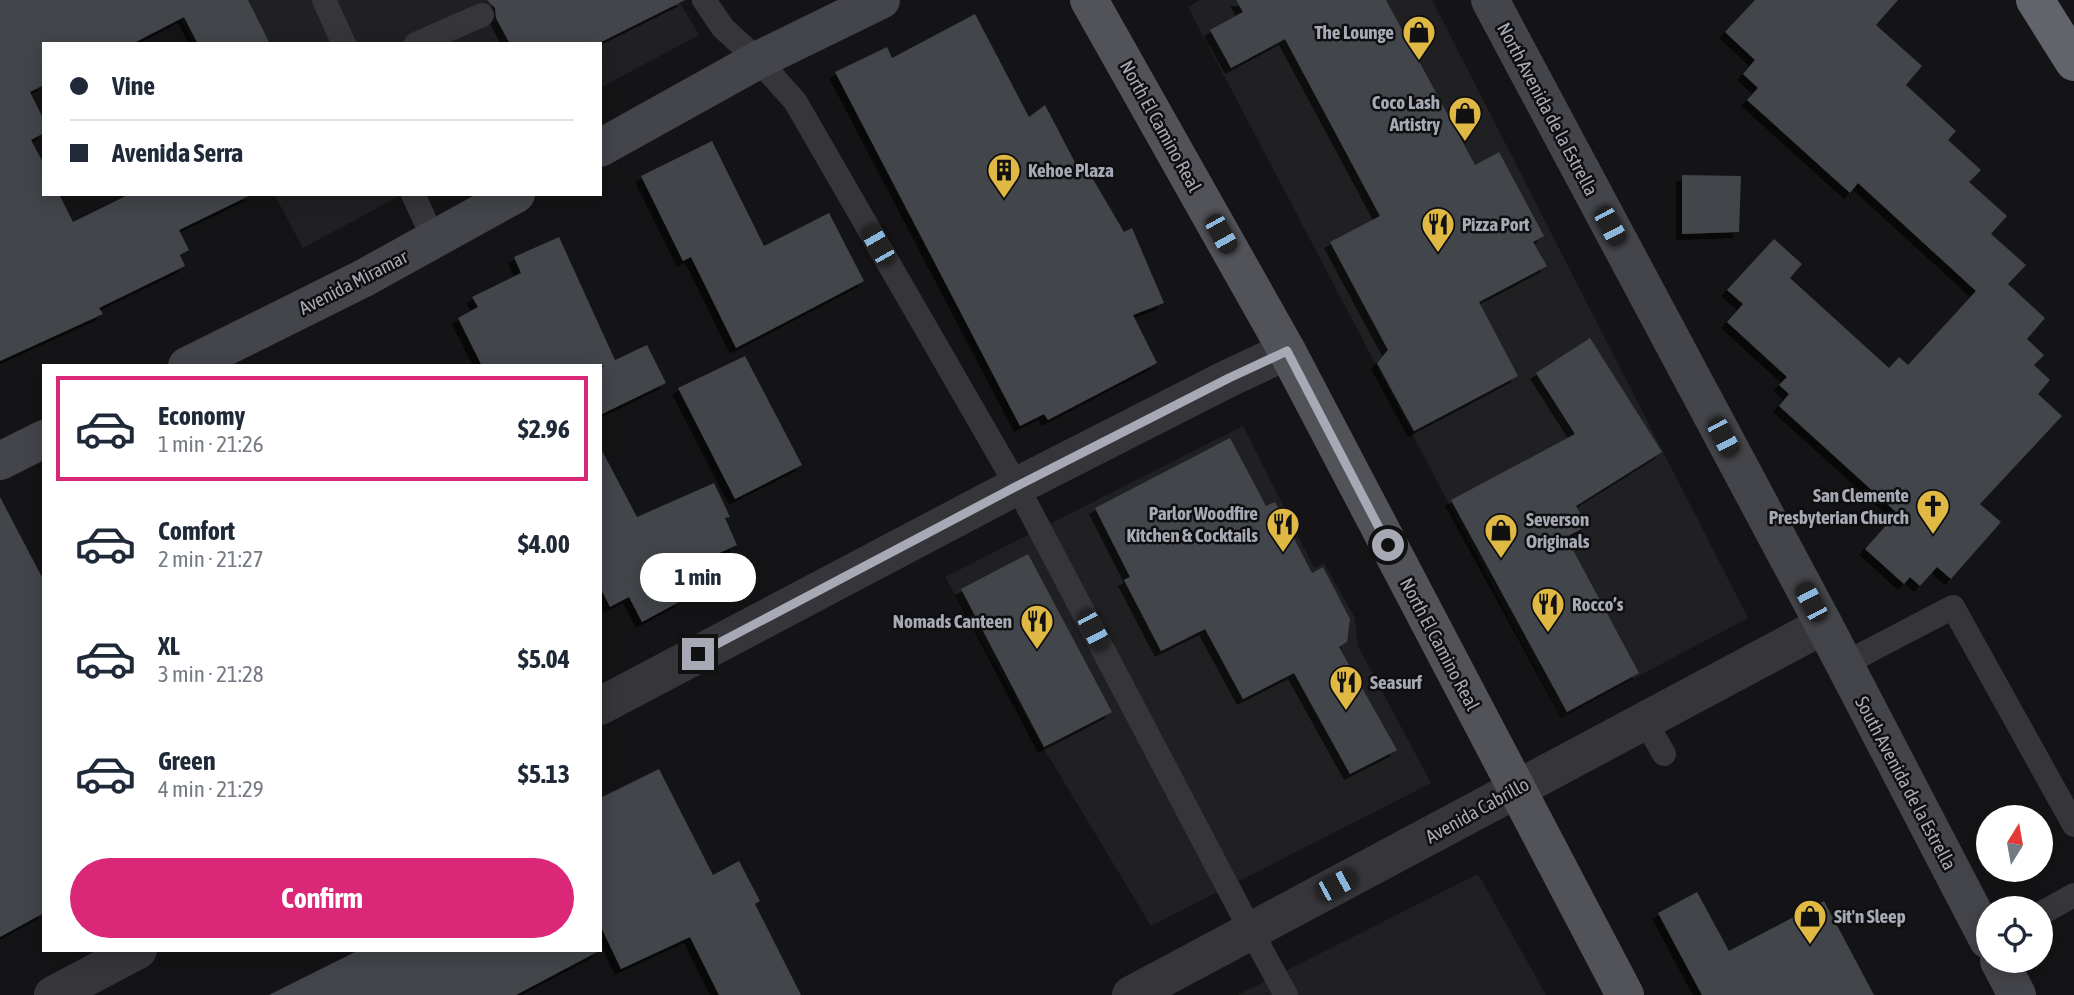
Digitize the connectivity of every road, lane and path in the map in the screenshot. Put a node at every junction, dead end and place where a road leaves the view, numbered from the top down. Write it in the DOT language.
graph roads {
  1 [pos="324,0"];
  2 [pos="704,0"];
  3 [pos="881,0"];
  4 [pos="1089,0"];
  5 [pos="1490,0"];
  6 [pos="2035,0"];
  7 [pos="482,15"];
  8 [pos="343,42"];
  9 [pos="421,42"];
  10 [pos="758,60"];
  11 [pos="2074,62"];
  12 [pos="602,147"];
  13 [pos="414,196"];
  14 [pos="512,196"];
  15 [pos="434,240"];
  16 [pos="1287,351"];
  17 [pos="191,364"];
  18 [pos="42,440"];
  19 [pos="0,461"];
  20 [pos="1017,486"];
  21 [pos="1824,625"];
  22 [pos="1844,664"];
  23 [pos="602,705"];
  24 [pos="1645,721"];
  25 [pos="1664,754"];
  26 [pos="1515,789"];
  27 [pos="2074,825"];
  28 [pos="2074,895"];
  29 [pos="2053,907"];
  30 [pos="1976,917"];
  31 [pos="1251,931"];
  32 [pos="134,952"];
  33 [pos="2005,973"];
  34 [pos="54,995"];
  35 [pos="1131,995"];
  36 [pos="1286,995"];
  37 [pos="1625,995"];
  38 [pos="2017,995"];
  1 -- 8 [label="lane"];
  2 -- 10 [label="lane"];
  3 -- 10 [label="street"];
  4 -- 16 [label="main road, North El Camino Real"];
  5 -- 21 [label="street, North Avenida de la Estrella"];
  6 -- 11 [label="highway"];
  7 -- 9 [label="lane"];
  10 -- 12 [label="street"];
  10 -- 20 [label="lane"];
  13 -- 15 [label="lane"];
  14 -- 15 [label="street, Avenida Miramar"];
  15 -- 17 [label="street, Avenida Miramar"];
  16 -- 20 [label="street"];
  16 -- 26 [label="main road, North El Camino Real"];
  18 -- 19 [label="street"];
  20 -- 23 [label="street"];
  20 -- 31 [label="lane"];
  21 -- 22 [label="street, South Avenida de la Estrella"];
  21 -- 24 [label="street, Avenida Cabrillo"];
  22 -- 27 [label="lane"];
  22 -- 30 [label="street, South Avenida de la Estrella"];
  24 -- 25 [label="lane"];
  24 -- 26 [label="street, Avenida Cabrillo"];
  26 -- 31 [label="street, Avenida Cabrillo"];
  26 -- 37 [label="main road, North El Camino Real"];
  28 -- 29 [label="lane"];
  31 -- 35 [label="street, Avenida Cabrillo"];
  31 -- 36 [label="lane"];
  32 -- 34 [label="street"];
  33 -- 38 [label="street"];
}
